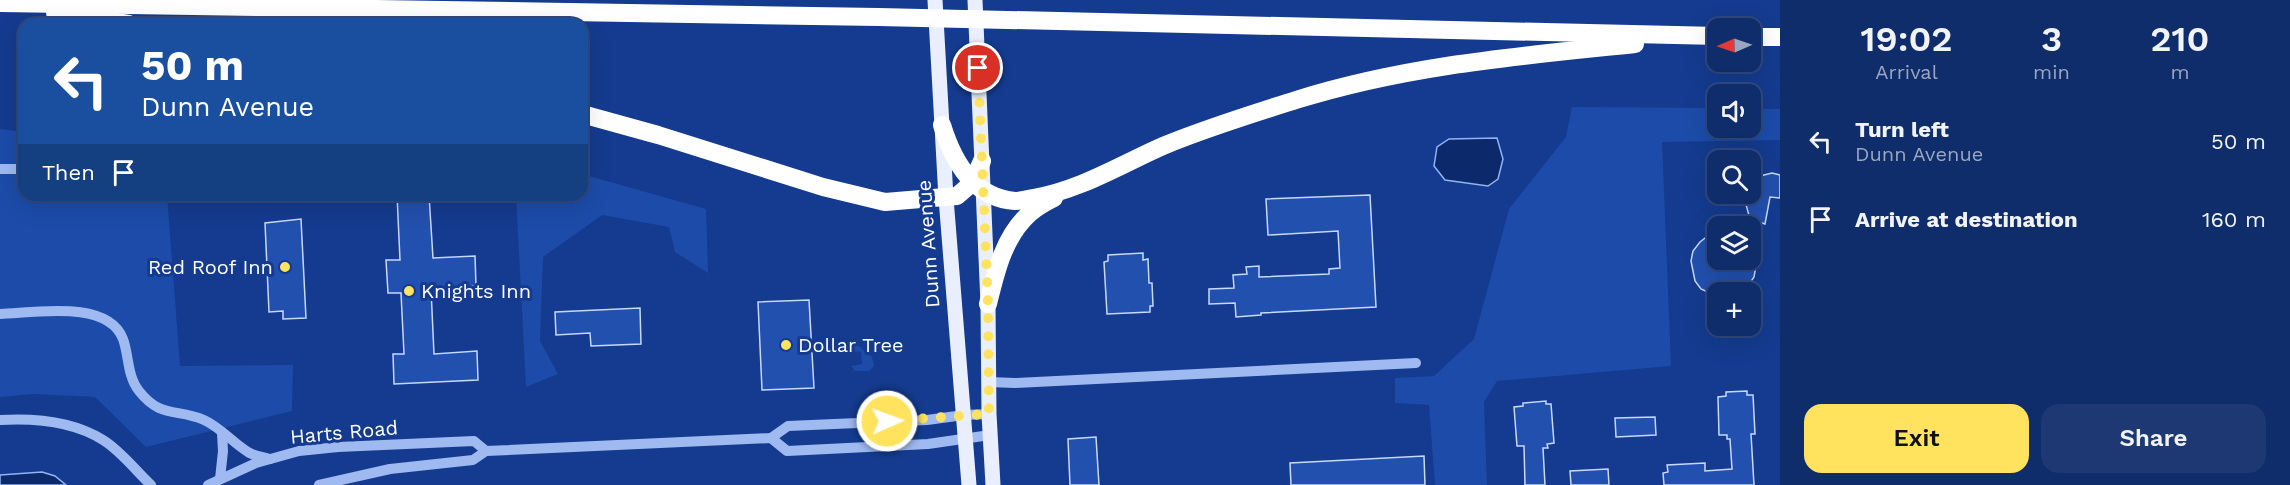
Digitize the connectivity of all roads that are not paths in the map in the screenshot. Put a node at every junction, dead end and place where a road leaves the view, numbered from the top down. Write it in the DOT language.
graph roads {
  1 [pos="935,0"];
  2 [pos="975,0"];
  3 [pos="0,4"];
  4 [pos="90,18"];
  5 [pos="1707,36"];
  6 [pos="1707,37"];
  7 [pos="1761,37"];
  8 [pos="1780,37"];
  9 [pos="588,116"];
  10 [pos="942,125"];
  11 [pos="982,161"];
  12 [pos="0,169"];
  13 [pos="18,169"];
  14 [pos="978,186"];
  15 [pos="1064,191"];
  16 [pos="946,198"];
  17 [pos="988,304"];
  18 [pos="0,314"];
  19 [pos="1416,363"];
  20 [pos="989,382"];
  21 [pos="989,414"];
  22 [pos="964,415"];
  23 [pos="0,420"];
  24 [pos="222,433"];
  25 [pos="990,435"];
  26 [pos="771,438"];
  27 [pos="964,439"];
  28 [pos="486,451"];
  29 [pos="270,459"];
  30 [pos="220,479"];
  31 [pos="151,485"];
  32 [pos="208,485"];
  33 [pos="319,485"];
  34 [pos="969,485"];
  35 [pos="993,485"];
  1 -- 10 [label="main road, Dunn Avenue"];
  2 -- 11 [label="main road"];
  3 -- 4 [label="highway"];
  3 -- 5 [label="highway"];
  6 -- 15 [label="highway"];
  7 -- 8 [label="highway"];
  9 -- 16 [label="highway"];
  10 -- 14 [label="highway"];
  10 -- 16 [label="main road, Dunn Avenue"];
  11 -- 14 [label="highway"];
  12 -- 13 [label="street"];
  14 -- 15 [label="highway"];
  14 -- 16 [label="highway"];
  14 -- 17 [label="main road"];
  15 -- 17 [label="highway"];
  16 -- 22 [label="main road, Dunn Avenue"];
  17 -- 20 [label="main road"];
  18 -- 24 [label="street"];
  19 -- 20 [label="street"];
  20 -- 21 [label="main road"];
  21 -- 22 [label="street, Harts Road"];
  21 -- 25 [label="main road"];
  22 -- 26 [label="street, Harts Road"];
  22 -- 27 [label="main road, Dunn Avenue"];
  23 -- 31 [label="street"];
  24 -- 29 [label="street"];
  24 -- 30 [label="street"];
  25 -- 27 [label="street, Harts Road"];
  25 -- 35 [label="main road"];
  26 -- 27 [label="street, Harts Road"];
  26 -- 28 [label="street, Harts Road"];
  27 -- 34 [label="main road, Dunn Avenue"];
  28 -- 29 [label="street, Harts Road"];
  28 -- 33 [label="street, Harts Road"];
  29 -- 30 [label="street, Harts Road"];
  30 -- 32 [label="street, Harts Road"];
}
